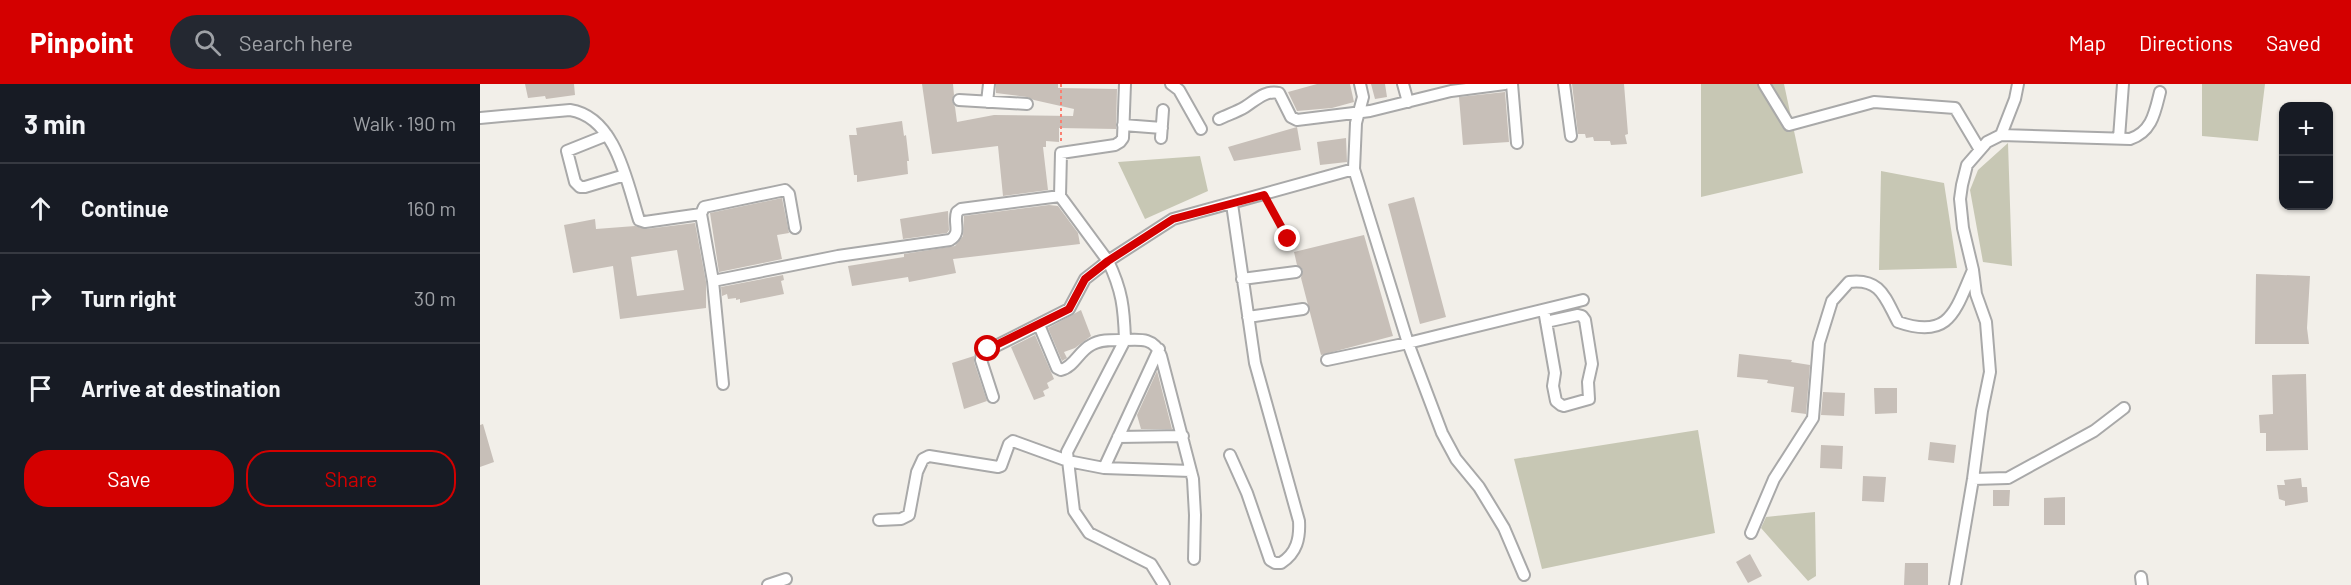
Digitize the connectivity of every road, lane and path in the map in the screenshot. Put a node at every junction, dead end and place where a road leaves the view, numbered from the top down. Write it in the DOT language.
graph roads {
  1 [pos="989,84"];
  2 [pos="1061,84"];
  3 [pos="1125,84"];
  4 [pos="1171,84"];
  5 [pos="1360,84"];
  6 [pos="1403,84"];
  7 [pos="1505,84"];
  8 [pos="1512,84"];
  9 [pos="1564,84"];
  10 [pos="1764,84"];
  11 [pos="2018,84"];
  12 [pos="2123,84"];
  13 [pos="2160,92"];
  14 [pos="959,100"];
  15 [pos="987,102"];
  16 [pos="1408,102"];
  17 [pos="1027,104"];
  18 [pos="1163,110"];
  19 [pos="1359,112"];
  20 [pos="480,118"];
  21 [pos="1219,119"];
  22 [pos="1123,125"];
  23 [pos="1201,129"];
  24 [pos="607,135"];
  25 [pos="2001,135"];
  26 [pos="1571,136"];
  27 [pos="2119,138"];
  28 [pos="1517,143"];
  29 [pos="1980,150"];
  30 [pos="1061,153"];
  31 [pos="1354,169"];
  32 [pos="625,175"];
  33 [pos="1264,195"];
  34 [pos="1060,196"];
  35 [pos="1232,204"];
  36 [pos="701,214"];
  37 [pos="795,228"];
  38 [pos="1293,247"];
  39 [pos="1108,261"];
  40 [pos="1973,270"];
  41 [pos="1296,272"];
  42 [pos="1242,279"];
  43 [pos="713,281"];
  44 [pos="1583,300"];
  45 [pos="1303,309"];
  46 [pos="1544,310"];
  47 [pos="1248,317"];
  48 [pos="1546,322"];
  49 [pos="1039,325"];
  50 [pos="1125,340"];
  51 [pos="1408,343"];
  52 [pos="1159,349"];
  53 [pos="1327,360"];
  54 [pos="723,384"];
  55 [pos="993,397"];
  56 [pos="2124,408"];
  57 [pos="1183,436"];
  58 [pos="1118,437"];
  59 [pos="1230,455"];
  60 [pos="1068,461"];
  61 [pos="1104,468"];
  62 [pos="1191,471"];
  63 [pos="1973,479"];
  64 [pos="879,520"];
  65 [pos="1751,533"];
  66 [pos="1194,559"];
  67 [pos="1524,575"];
  68 [pos="786,579"];
  69 [pos="768,585"];
  70 [pos="1164,585"];
  71 [pos="1954,585"];
  1 -- 15 [label="street"];
  2 -- 30 [label="path"];
  3 -- 22 [label="street"];
  4 -- 23 [label="street"];
  5 -- 19 [label="street"];
  6 -- 16 [label="street"];
  7 -- 16 [label="street"];
  8 -- 28 [label="street"];
  9 -- 26 [label="street"];
  10 -- 29 [label="street"];
  11 -- 25 [label="street"];
  12 -- 27 [label="street"];
  13 -- 27 [label="street"];
  14 -- 15 [label="street"];
  15 -- 17 [label="street"];
  16 -- 19 [label="street"];
  18 -- 22 [label="street"];
  19 -- 21 [label="street"];
  19 -- 31 [label="street"];
  20 -- 24 [label="street"];
  22 -- 30 [label="street"];
  24 -- 32 [label="street"];
  24 -- 32 [label="street"];
  25 -- 27 [label="street"];
  25 -- 29 [label="street"];
  29 -- 40 [label="street"];
  30 -- 34 [label="street"];
  31 -- 33 [label="street"];
  31 -- 51 [label="street"];
  32 -- 36 [label="street"];
  33 -- 35 [label="street"];
  33 -- 38 [label="path"];
  34 -- 39 [label="street"];
  34 -- 43 [label="street"];
  35 -- 39 [label="street"];
  35 -- 42 [label="street"];
  36 -- 37 [label="street"];
  36 -- 43 [label="street"];
  39 -- 49 [label="street"];
  39 -- 50 [label="street"];
  40 -- 63 [label="street"];
  40 -- 65 [label="street"];
  41 -- 42 [label="street"];
  42 -- 47 [label="street"];
  43 -- 54 [label="street"];
  44 -- 46 [label="street"];
  45 -- 47 [label="street"];
  46 -- 48 [label="street"];
  46 -- 51 [label="street"];
  47 -- 59 [label="street"];
  48 -- 48 [label="street"];
  49 -- 50 [label="street"];
  49 -- 55 [label="street"];
  50 -- 52 [label="street"];
  50 -- 60 [label="street"];
  51 -- 53 [label="street"];
  51 -- 67 [label="street"];
  52 -- 57 [label="street"];
  52 -- 58 [label="street"];
  56 -- 63 [label="street"];
  57 -- 58 [label="street"];
  57 -- 62 [label="street"];
  58 -- 61 [label="street"];
  60 -- 61 [label="street"];
  60 -- 64 [label="street"];
  60 -- 70 [label="street"];
  61 -- 62 [label="street"];
  62 -- 66 [label="street"];
  63 -- 71 [label="street"];
  68 -- 69 [label="street"];
}
